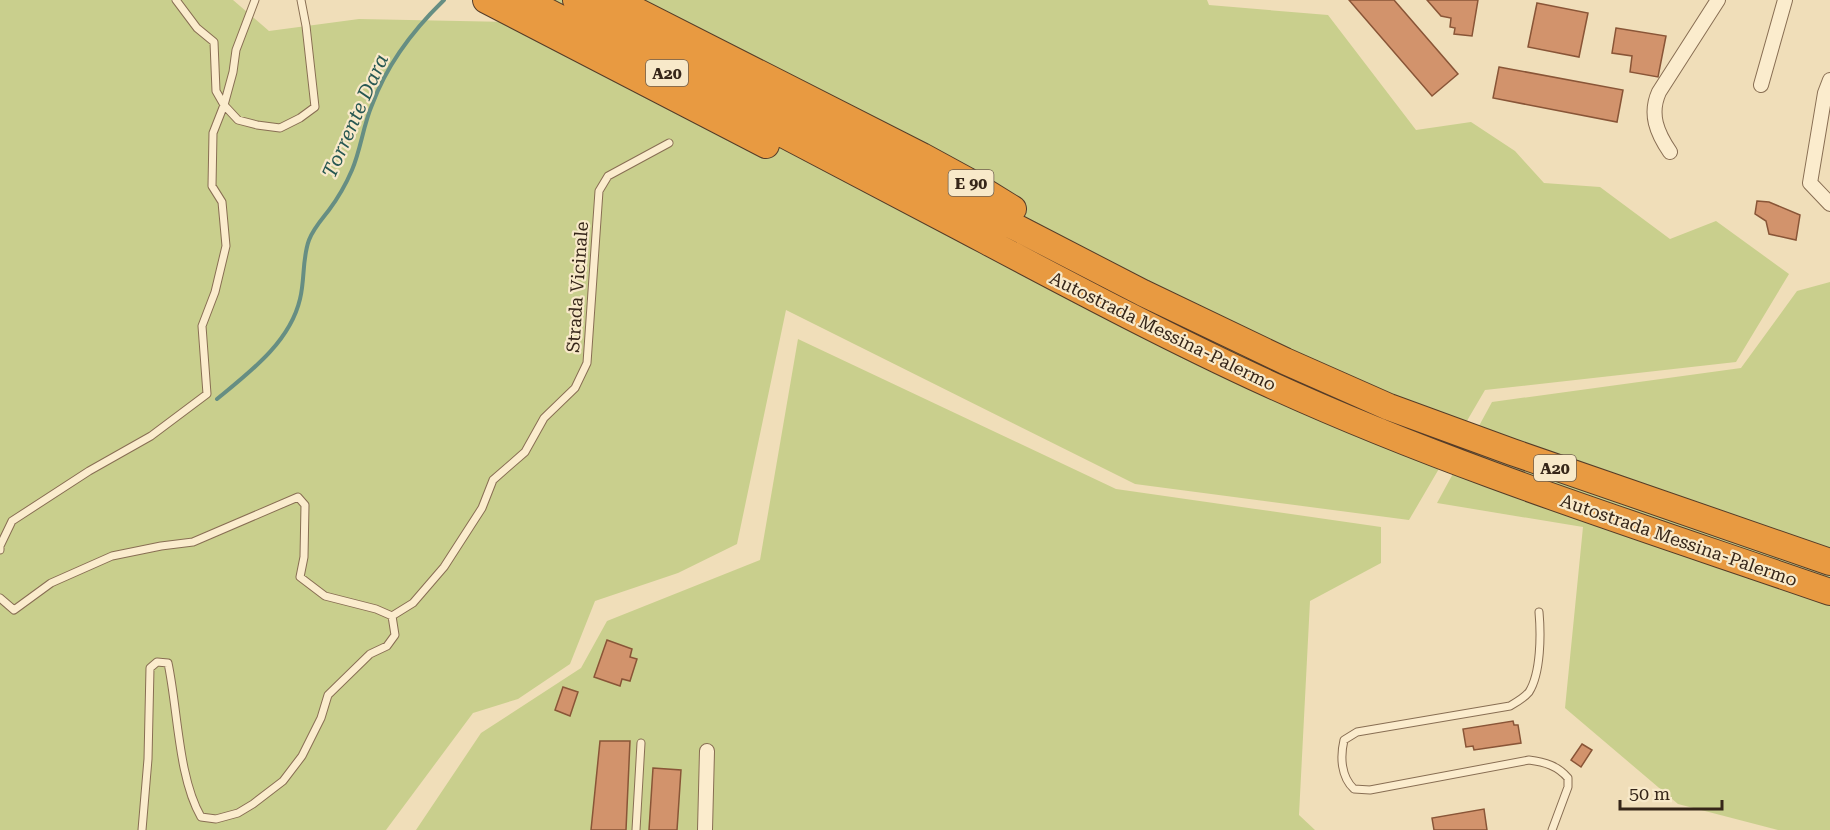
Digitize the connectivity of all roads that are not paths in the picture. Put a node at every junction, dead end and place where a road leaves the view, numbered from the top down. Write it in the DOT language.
graph roads {
  1 [pos="176,0"];
  2 [pos="255,0"];
  3 [pos="301,0"];
  4 [pos="486,0"];
  5 [pos="525,0"];
  6 [pos="576,0"];
  7 [pos="615,0"];
  8 [pos="1718,0"];
  9 [pos="1785,0"];
  10 [pos="1830,80"];
  11 [pos="1761,86"];
  12 [pos="224,105"];
  13 [pos="813,136"];
  14 [pos="669,143"];
  15 [pos="1670,152"];
  16 [pos="1830,204"];
  17 [pos="1086,262"];
  18 [pos="1073,287"];
  19 [pos="0,550"];
  20 [pos="1830,562"];
  21 [pos="1830,592"];
  22 [pos="0,598"];
  23 [pos="1539,612"];
  24 [pos="392,616"];
  25 [pos="641,743"];
  26 [pos="707,751"];
  27 [pos="142,830"];
  28 [pos="636,830"];
  29 [pos="705,830"];
  30 [pos="1552,830"];
  1 -- 12 [label="lane"];
  2 -- 12 [label="lane"];
  3 -- 12 [label="lane"];
  4 -- 18 [label="highway"];
  5 -- 13 [label="highway, Autostrada Messina-Palermo / A20"];
  6 -- 13 [label="highway, Autostrada Messina-Palermo / A20"];
  7 -- 17 [label="highway, E 90"];
  8 -- 15 [label="street"];
  9 -- 11 [label="street"];
  10 -- 16 [label="street"];
  12 -- 19 [label="lane"];
  13 -- 17 [label="highway, Autostrada Messina-Palermo / A20"];
  13 -- 18 [label="highway, Autostrada Messina-Palermo / A20"];
  14 -- 24 [label="lane, Strada Vicinale"];
  17 -- 20 [label="highway, Autostrada Messina-Palermo / A20"];
  18 -- 21 [label="highway, Autostrada Messina-Palermo / A20"];
  22 -- 24 [label="lane"];
  23 -- 30 [label="lane"];
  24 -- 27 [label="lane"];
  25 -- 28 [label="lane"];
  26 -- 29 [label="street"];
}
